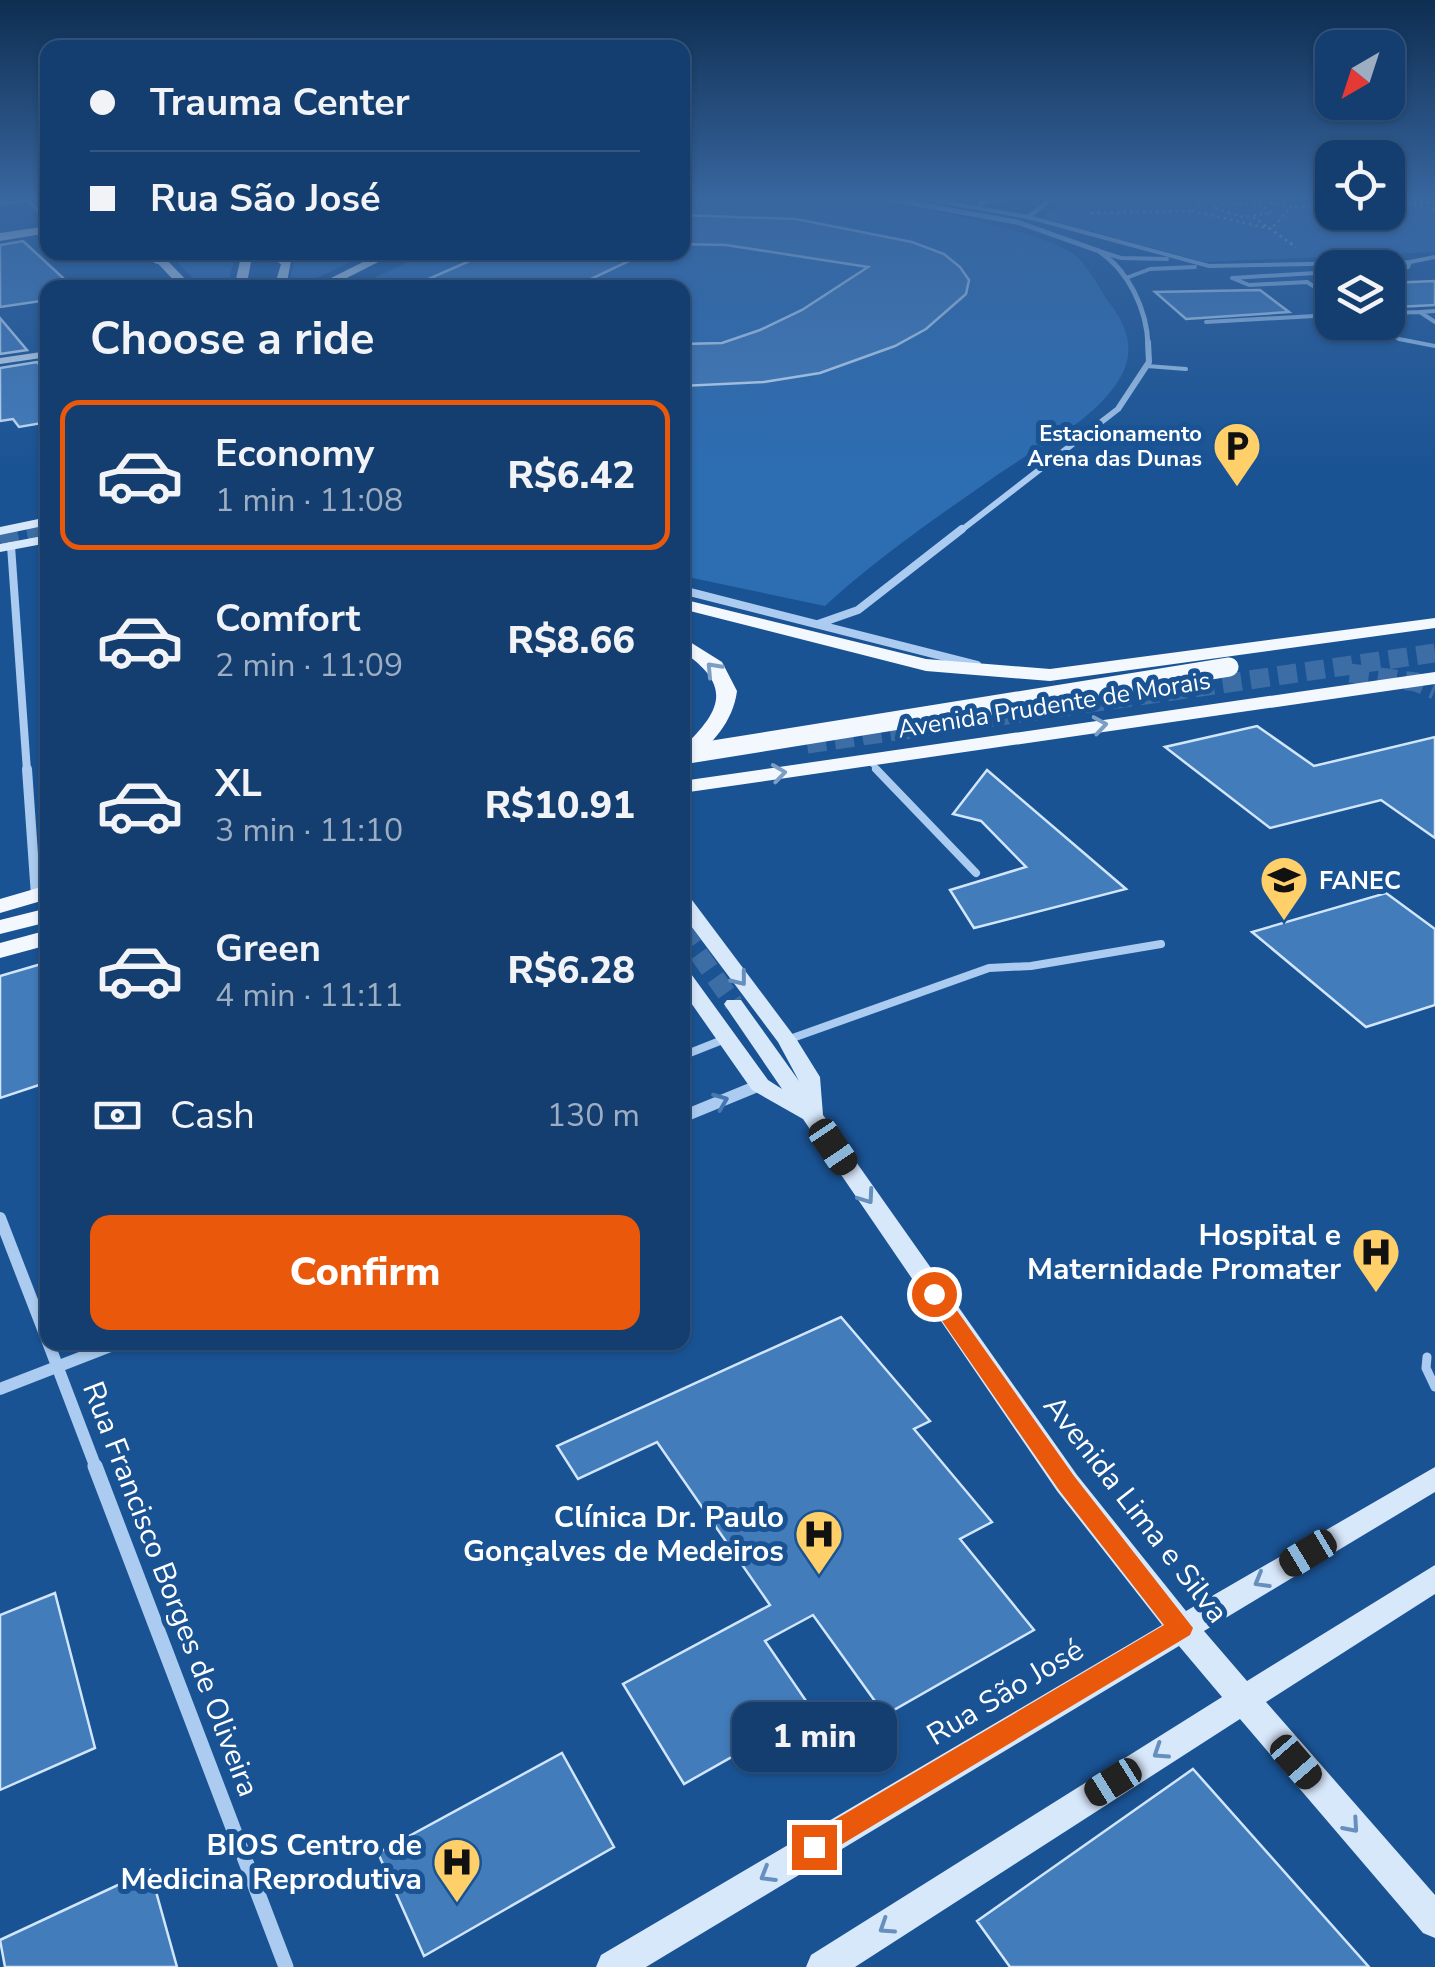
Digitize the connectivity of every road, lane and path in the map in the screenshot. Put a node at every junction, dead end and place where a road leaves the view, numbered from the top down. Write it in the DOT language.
graph roads {
  1 [pos="1132,289"];
  2 [pos="1435,311"];
  3 [pos="1405,312"];
  4 [pos="1420,312"];
  5 [pos="1315,316"];
  6 [pos="1206,322"];
  7 [pos="1435,322"];
  8 [pos="1405,340"];
  9 [pos="1435,346"];
  10 [pos="40,355"];
  11 [pos="0,361"];
  12 [pos="1147,366"];
  13 [pos="1186,369"];
  14 [pos="40,522"];
  15 [pos="0,530"];
  16 [pos="40,540"];
  17 [pos="5,547"];
  18 [pos="690,592"];
  19 [pos="690,606"];
  20 [pos="858,610"];
  21 [pos="818,624"];
  22 [pos="1435,624"];
  23 [pos="858,634"];
  24 [pos="1435,638"];
  25 [pos="690,648"];
  26 [pos="1012,674"];
  27 [pos="1435,678"];
  28 [pos="1410,682"];
  29 [pos="1435,697"];
  30 [pos="690,751"];
  31 [pos="690,756"];
  32 [pos="868,760"];
  33 [pos="690,786"];
  34 [pos="40,865"];
  35 [pos="976,873"];
  36 [pos="40,901"];
  37 [pos="40,903"];
  38 [pos="0,906"];
  39 [pos="690,911"];
  40 [pos="0,928"];
  41 [pos="40,940"];
  42 [pos="1160,944"];
  43 [pos="0,951"];
  44 [pos="690,986"];
  45 [pos="734,1004"];
  46 [pos="727,1038"];
  47 [pos="786,1040"];
  48 [pos="690,1053"];
  49 [pos="760,1085"];
  50 [pos="690,1113"];
  51 [pos="812,1116"];
  52 [pos="0,1218"];
  53 [pos="40,1321"];
  54 [pos="51,1350"];
  55 [pos="102,1350"];
  56 [pos="1426,1357"];
  57 [pos="58,1368"];
  58 [pos="1435,1387"];
  59 [pos="0,1389"];
  60 [pos="1435,1478"];
  61 [pos="1435,1578"];
  62 [pos="1181,1628"];
  63 [pos="1242,1699"];
  64 [pos="1435,1921"];
  65 [pos="286,1967"];
  66 [pos="613,1967"];
  67 [pos="823,1967"];
  1 -- 12 [label="street"];
  2 -- 4 [label="lane"];
  3 -- 4 [label="lane"];
  4 -- 7 [label="lane"];
  5 -- 6 [label="lane"];
  8 -- 9 [label="lane"];
  10 -- 11 [label="main road"];
  12 -- 13 [label="lane"];
  12 -- 20 [label="street"];
  14 -- 15 [label="main road"];
  16 -- 17 [label="main road"];
  17 -- 34 [label="street"];
  18 -- 21 [label="street"];
  19 -- 26 [label="main road"];
  20 -- 21 [label="street"];
  20 -- 23 [label="street"];
  21 -- 23 [label="street"];
  22 -- 26 [label="main road"];
  23 -- 26 [label="street"];
  24 -- 31 [label="main road, Avenida Prudente de Morais, bridge"];
  30 -- 25 [label="main road, one-way"];
  27 -- 28 [label="main road, Avenida Prudente de Morais"];
  28 -- 29 [label="main road"];
  32 -- 28 [label="main road, Avenida Prudente de Morais, one-way"];
  33 -- 32 [label="main road, Avenida Prudente de Morais, one-way"];
  32 -- 35 [label="lane"];
  36 -- 38 [label="main road"];
  37 -- 40 [label="main road"];
  39 -- 47 [label="main road, Avenida Lima e Silva, one-way"];
  41 -- 43 [label="main road"];
  42 -- 47 [label="lane"];
  44 -- 46 [label="main road, Avenida Lima e Silva"];
  45 -- 51 [label="main road"];
  46 -- 48 [label="lane"];
  46 -- 49 [label="main road, Avenida Lima e Silva"];
  47 -- 51 [label="main road, Avenida Lima e Silva"];
  50 -- 49 [label="street, one-way"];
  49 -- 51 [label="main road, Avenida Lima e Silva"];
  51 -- 62 [label="main road, Avenida Lima e Silva, one-way"];
  52 -- 53 [label="street, Rua Francisco Borges de Oliveira"];
  54 -- 57 [label="street, Rua Francisco Borges de Oliveira"];
  55 -- 57 [label="street"];
  56 -- 58 [label="lane"];
  57 -- 59 [label="street"];
  57 -- 65 [label="street, Rua Francisco Borges de Oliveira"];
  60 -- 62 [label="main road, Rua São José, one-way"];
  61 -- 63 [label="main road"];
  62 -- 63 [label="main road, Avenida Lima e Silva"];
  62 -- 66 [label="main road, Rua São José, one-way"];
  63 -- 64 [label="main road, Avenida Lima e Silva, one-way"];
  63 -- 67 [label="main road, one-way"];
}
